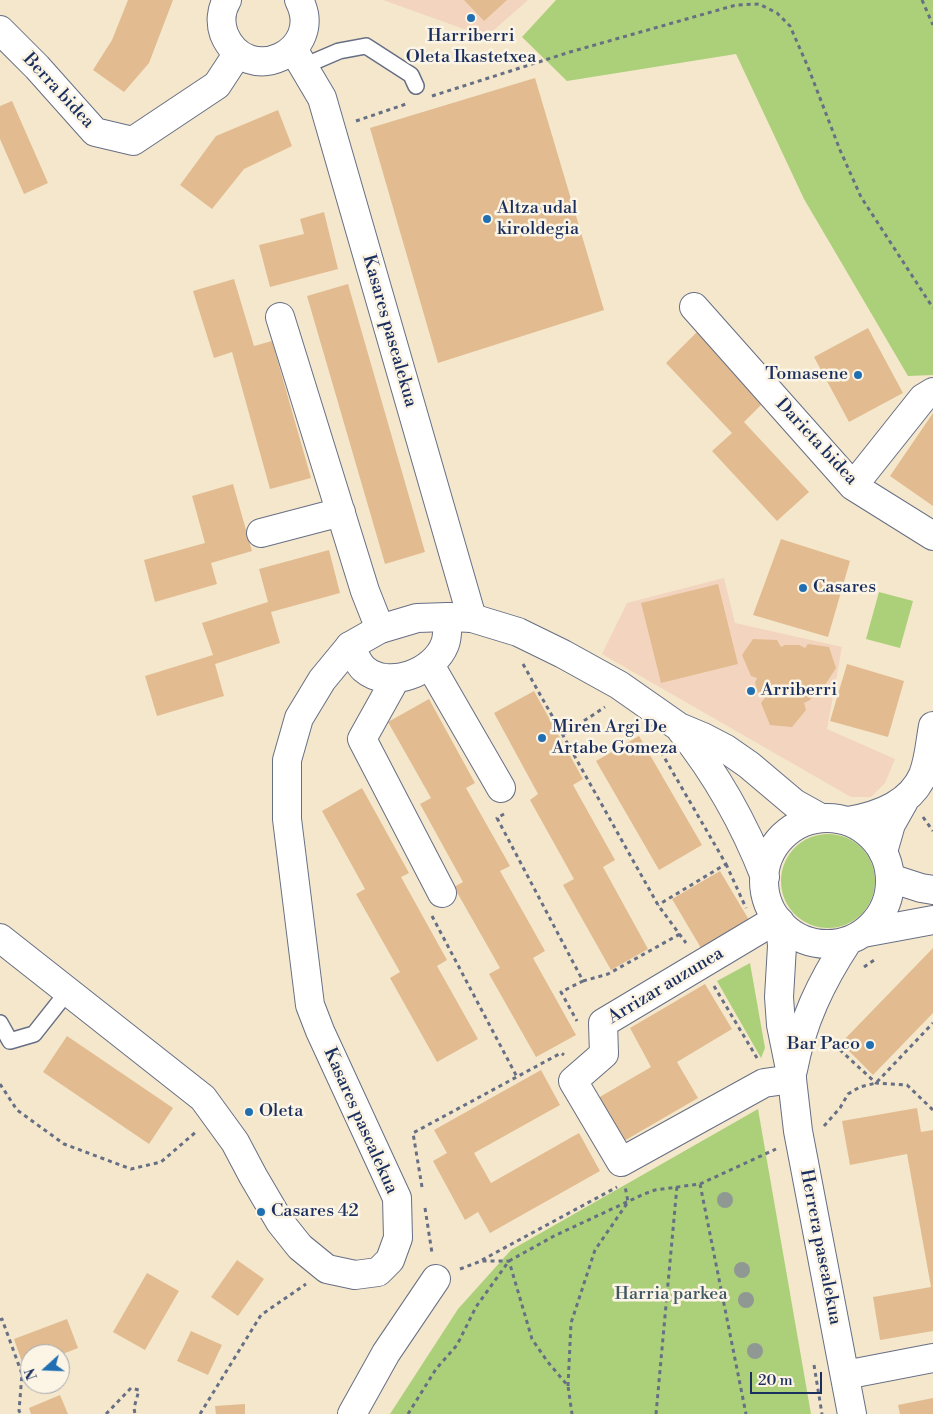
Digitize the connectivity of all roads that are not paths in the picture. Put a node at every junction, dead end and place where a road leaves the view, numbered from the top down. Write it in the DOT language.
graph roads {
  1 [pos="227,0"];
  2 [pos="299,0"];
  3 [pos="0,30"];
  4 [pos="238,53"];
  5 [pos="298,57"];
  6 [pos="416,86"];
  7 [pos="694,307"];
  8 [pos="280,317"];
  9 [pos="933,392"];
  10 [pos="853,486"];
  11 [pos="341,512"];
  12 [pos="261,533"];
  13 [pos="933,536"];
  14 [pos="460,618"];
  15 [pos="380,629"];
  16 [pos="350,646"];
  17 [pos="430,665"];
  18 [pos="396,678"];
  19 [pos="933,726"];
  20 [pos="678,727"];
  21 [pos="501,788"];
  22 [pos="904,800"];
  23 [pos="834,820"];
  24 [pos="887,865"];
  25 [pos="765,877"];
  26 [pos="933,890"];
  27 [pos="442,893"];
  28 [pos="933,920"];
  29 [pos="779,921"];
  30 [pos="856,937"];
  31 [pos="0,938"];
  32 [pos="68,991"];
  33 [pos="0,1023"];
  34 [pos="792,1079"];
  35 [pos="436,1279"];
  36 [pos="933,1358"];
  37 [pos="845,1375"];
  38 [pos="352,1414"];
  39 [pos="852,1414"];
  1 -- 4 [label="street"];
  2 -- 5 [label="street"];
  3 -- 4 [label="street, Berra bidea"];
  4 -- 5 [label="street"];
  5 -- 6 [label="lane"];
  5 -- 14 [label="street, Kasares pasealekua"];
  7 -- 10 [label="street, Darieta bidea"];
  8 -- 11 [label="street"];
  9 -- 10 [label="street"];
  10 -- 13 [label="street, Darieta bidea"];
  11 -- 12 [label="street"];
  11 -- 15 [label="street"];
  14 -- 15 [label="street, Kasares pasealekua"];
  14 -- 17 [label="street"];
  14 -- 20 [label="street, Kasares pasealekua"];
  15 -- 16 [label="street, Kasares pasealekua"];
  16 -- 18 [label="street"];
  16 -- 32 [label="street, Kasares pasealekua"];
  17 -- 18 [label="street"];
  17 -- 21 [label="street"];
  18 -- 27 [label="street"];
  19 -- 22 [label="street"];
  20 -- 23 [label="street, Kasares pasealekua"];
  20 -- 25 [label="street, Kasares pasealekua"];
  22 -- 23 [label="street"];
  22 -- 24 [label="street"];
  23 -- 24 [label="street"];
  23 -- 25 [label="street"];
  24 -- 26 [label="street"];
  24 -- 30 [label="street"];
  25 -- 29 [label="street"];
  28 -- 30 [label="street"];
  29 -- 30 [label="street"];
  29 -- 34 [label="street, Herrera pasealekua"];
  29 -- 34 [label="street, Arrizar auzunea"];
  30 -- 34 [label="street, Herrera pasealekua"];
  31 -- 32 [label="street, Kasares pasealekua"];
  32 -- 33 [label="lane"];
  34 -- 37 [label="street, Herrera pasealekua"];
  35 -- 38 [label="street"];
  36 -- 37 [label="street"];
  37 -- 39 [label="street, Herrera pasealekua"];
}
